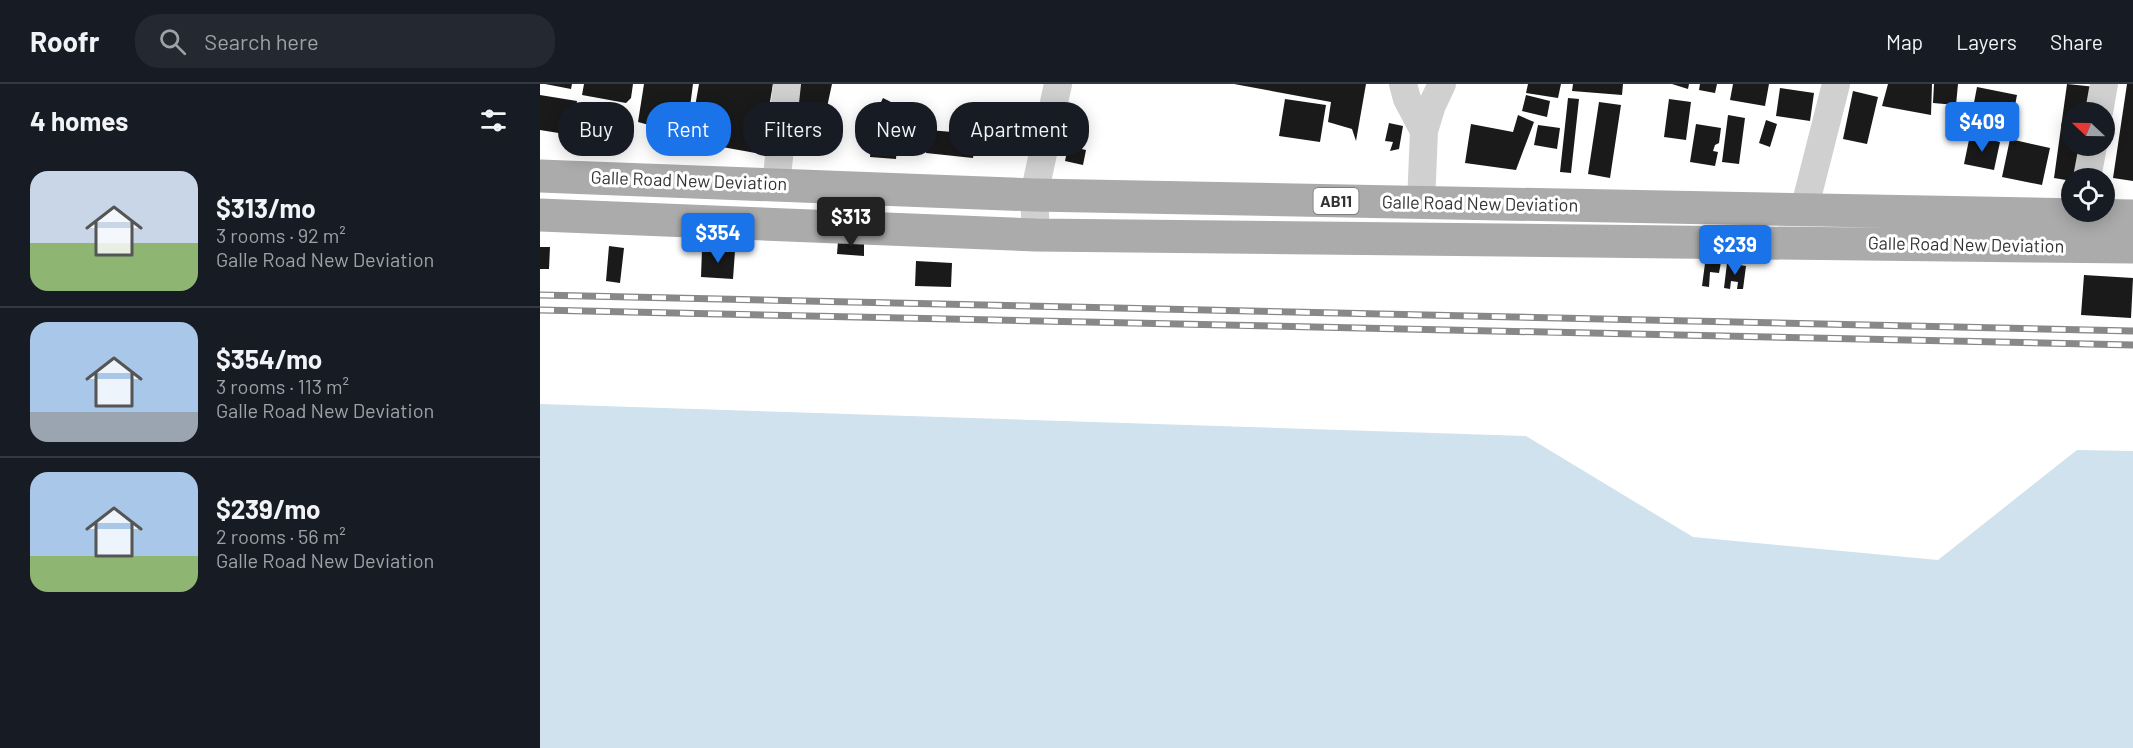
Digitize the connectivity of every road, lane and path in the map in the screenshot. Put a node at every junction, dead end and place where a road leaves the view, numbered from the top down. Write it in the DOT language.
graph roads {
  1 [pos="786,84"];
  2 [pos="1058,84"];
  3 [pos="1403,84"];
  4 [pos="1442,84"];
  5 [pos="1836,84"];
  6 [pos="2104,84"];
  7 [pos="2101,102"];
  8 [pos="1424,131"];
  9 [pos="540,176"];
  10 [pos="776,185"];
  11 [pos="1034,195"];
  12 [pos="1421,203"];
  13 [pos="1804,210"];
  14 [pos="2061,213"];
  15 [pos="540,215"];
  16 [pos="2115,215"];
  17 [pos="2133,216"];
  18 [pos="1036,235"];
  19 [pos="2133,247"];
  1 -- 10 [label="street"];
  2 -- 11 [label="street"];
  3 -- 8 [label="street"];
  4 -- 8 [label="street"];
  5 -- 13 [label="street"];
  6 -- 7 [label="street"];
  8 -- 12 [label="street"];
  9 -- 10 [label="main road, Galle Road New Deviation / AB11"];
  10 -- 11 [label="main road, Galle Road New Deviation / AB11"];
  11 -- 12 [label="main road, Galle Road New Deviation / AB11"];
  11 -- 18 [label="street"];
  12 -- 13 [label="main road, Galle Road New Deviation / AB11"];
  13 -- 14 [label="main road, Galle Road New Deviation / AB11"];
  15 -- 18 [label="main road, Galle Road New Deviation / AB11"];
  16 -- 17 [label="main road, Galle Road New Deviation / AB11"];
  18 -- 19 [label="main road, Galle Road New Deviation / AB11"];
}
